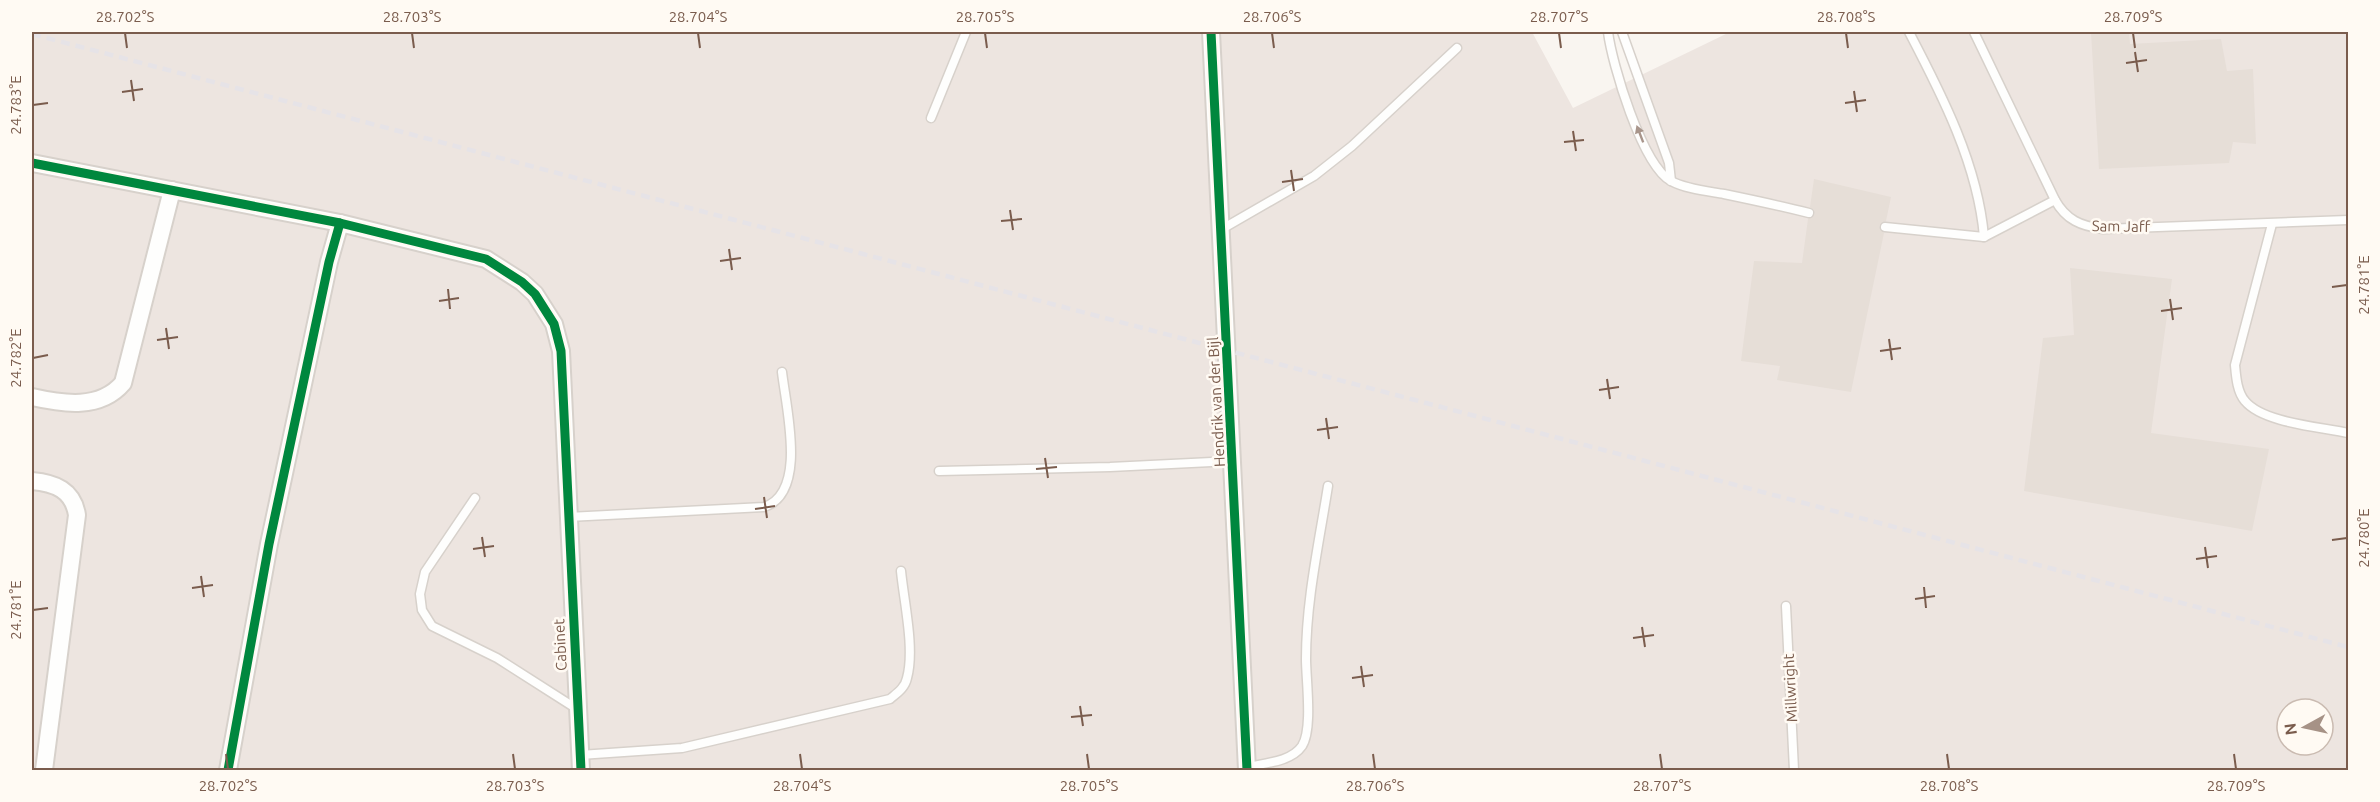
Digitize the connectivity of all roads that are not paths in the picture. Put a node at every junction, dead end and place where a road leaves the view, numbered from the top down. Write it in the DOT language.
graph roads {
  1 [pos="966,32"];
  2 [pos="1211,32"];
  3 [pos="1608,32"];
  4 [pos="1622,32"];
  5 [pos="1909,32"];
  6 [pos="1974,32"];
  7 [pos="1457,48"];
  8 [pos="931,118"];
  9 [pos="32,163"];
  10 [pos="1671,181"];
  11 [pos="172,190"];
  12 [pos="2055,200"];
  13 [pos="1809,213"];
  14 [pos="2349,220"];
  15 [pos="340,223"];
  16 [pos="2272,224"];
  17 [pos="1885,227"];
  18 [pos="1222,229"];
  19 [pos="1984,237"];
  20 [pos="782,372"];
  21 [pos="32,398"];
  22 [pos="2349,433"];
  23 [pos="1233,461"];
  24 [pos="939,471"];
  25 [pos="32,480"];
  26 [pos="1328,486"];
  27 [pos="475,498"];
  28 [pos="568,517"];
  29 [pos="901,572"];
  30 [pos="1786,606"];
  31 [pos="578,710"];
  32 [pos="581,763"];
  33 [pos="1247,769"];
  34 [pos="44,771"];
  35 [pos="228,771"];
  36 [pos="1794,771"];
  1 -- 8 [label="lane"];
  2 -- 18 [label="street, Hendrik van der Bijl"];
  10 -- 3 [label="lane, one-way"];
  4 -- 10 [label="lane"];
  5 -- 19 [label="lane"];
  6 -- 12 [label="lane, Sam Jaff"];
  7 -- 18 [label="lane"];
  9 -- 11 [label="street, Cabinet"];
  10 -- 13 [label="lane"];
  11 -- 15 [label="street, Cabinet"];
  11 -- 21 [label="street"];
  12 -- 16 [label="lane, Sam Jaff"];
  12 -- 19 [label="lane"];
  14 -- 16 [label="lane, Sam Jaff"];
  15 -- 28 [label="street, Cabinet"];
  15 -- 35 [label="street"];
  16 -- 22 [label="lane"];
  17 -- 19 [label="lane"];
  18 -- 23 [label="street, Hendrik van der Bijl"];
  20 -- 28 [label="lane"];
  23 -- 24 [label="lane"];
  23 -- 33 [label="street, Hendrik van der Bijl"];
  25 -- 34 [label="street"];
  26 -- 33 [label="lane"];
  27 -- 31 [label="lane"];
  28 -- 31 [label="street, Cabinet"];
  29 -- 32 [label="lane"];
  30 -- 36 [label="lane, Millwright"];
  31 -- 32 [label="street, Cabinet"];
}
